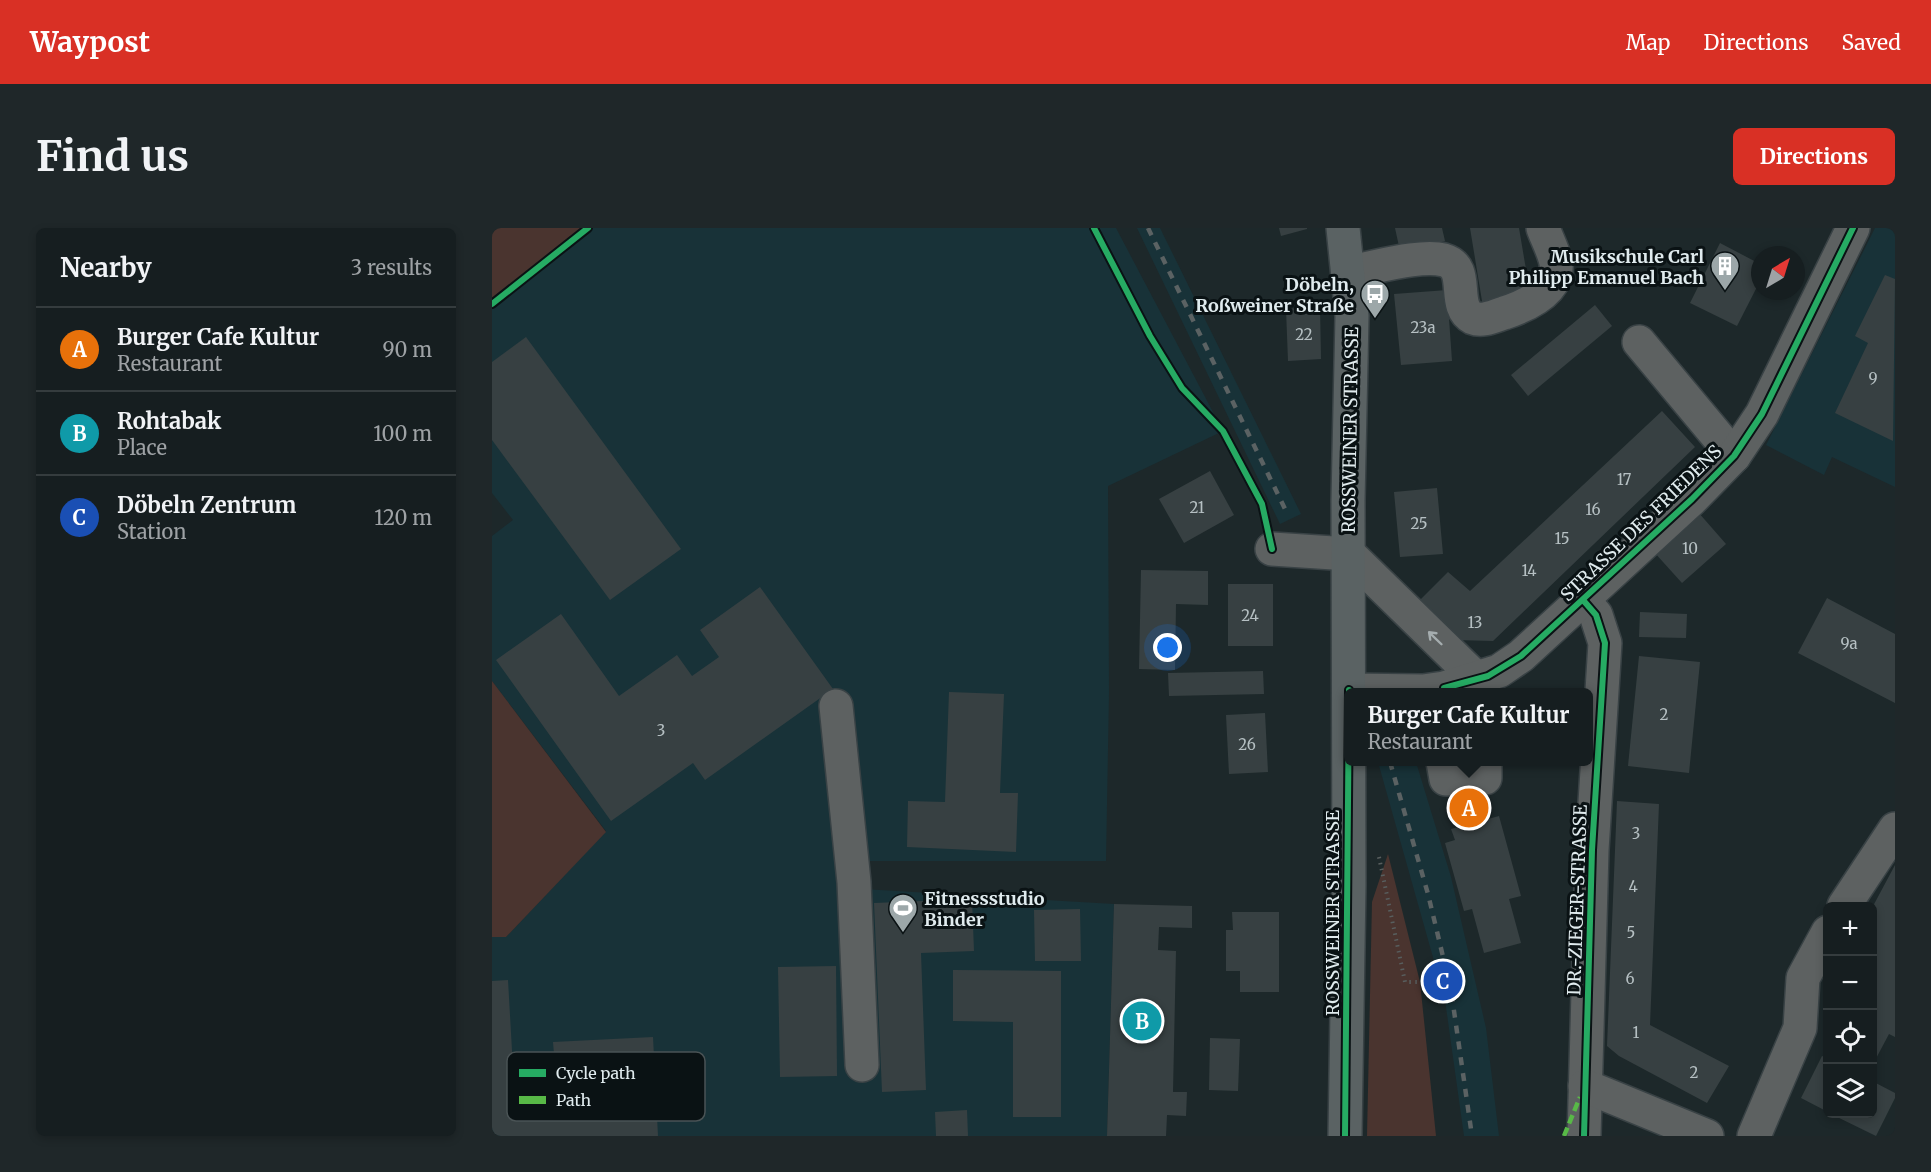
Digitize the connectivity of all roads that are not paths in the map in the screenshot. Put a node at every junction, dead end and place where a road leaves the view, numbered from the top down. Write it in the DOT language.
graph roads {
  1 [pos="1343,228"];
  2 [pos="1543,228"];
  3 [pos="1853,228"];
  4 [pos="1348,272"];
  5 [pos="1639,342"];
  6 [pos="1734,456"];
  7 [pos="1272,549"];
  8 [pos="1349,554"];
  9 [pos="1583,600"];
  10 [pos="1478,686"];
  11 [pos="1349,688"];
  12 [pos="1460,688"];
  13 [pos="836,706"];
  14 [pos="1348,766"];
  15 [pos="1444,766"];
  16 [pos="1485,766"];
  17 [pos="1895,829"];
  18 [pos="1847,902"];
  19 [pos="1823,940"];
  20 [pos="862,1065"];
  21 [pos="1585,1086"];
  22 [pos="1345,1136"];
  23 [pos="1584,1136"];
  24 [pos="1707,1136"];
  25 [pos="1754,1136"];
  1 -- 4 [label="main road, ROSSWEINER STRASSE"];
  2 -- 4 [label="street"];
  3 -- 6 [label="street, STRASSE DES FRIEDENS"];
  4 -- 8 [label="main road, ROSSWEINER STRASSE"];
  5 -- 6 [label="street"];
  6 -- 9 [label="street, STRASSE DES FRIEDENS"];
  7 -- 8 [label="street"];
  10 -- 8 [label="street, one-way"];
  8 -- 11 [label="main road, ROSSWEINER STRASSE"];
  9 -- 10 [label="street, STRASSE DES FRIEDENS"];
  9 -- 21 [label="street, DR.-ZIEGER-STRASSE"];
  10 -- 12 [label="street, STRASSE DES FRIEDENS"];
  13 -- 20 [label="street"];
  14 -- 22 [label="main road, ROSSWEINER STRASSE"];
  15 -- 16 [label="street"];
  17 -- 18 [label="street"];
  19 -- 25 [label="street"];
  21 -- 23 [label="street, DR.-ZIEGER-STRASSE"];
  21 -- 24 [label="street"];
}
